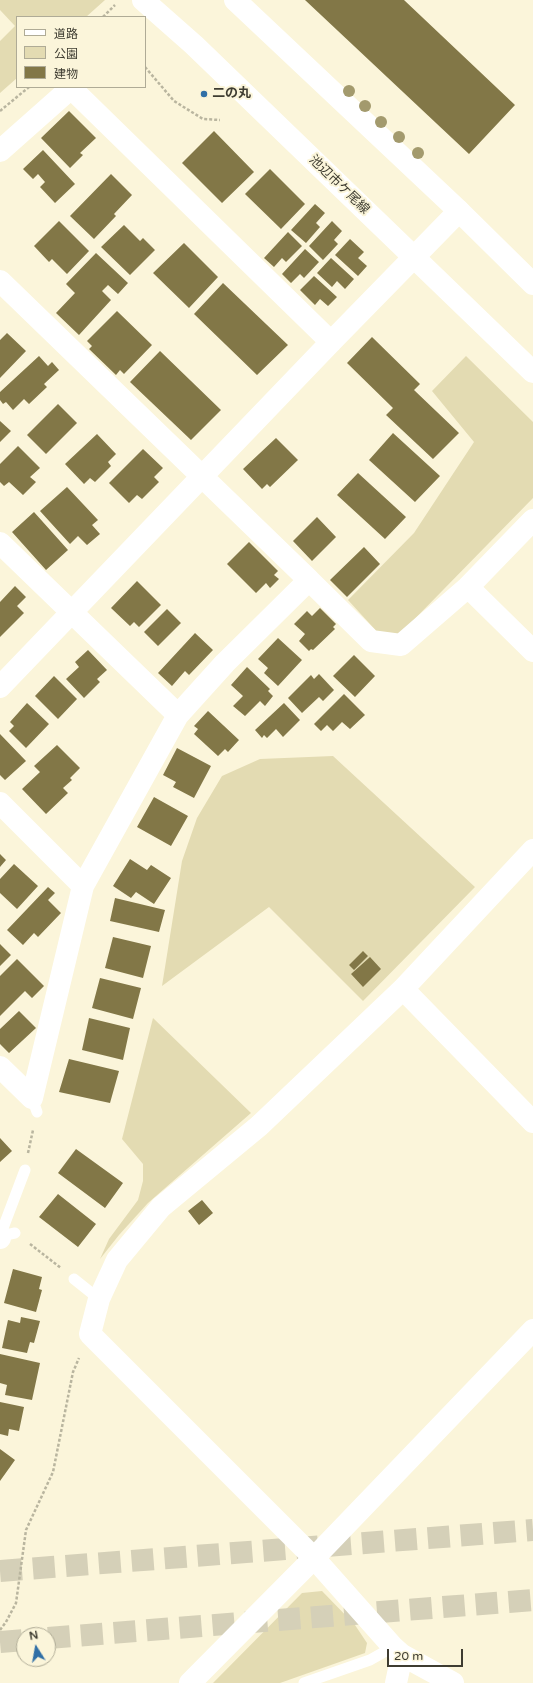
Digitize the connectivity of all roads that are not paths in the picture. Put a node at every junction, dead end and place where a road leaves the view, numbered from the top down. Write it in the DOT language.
graph roads {
  1 [pos="143,0"];
  2 [pos="235,0"];
  3 [pos="0,151"];
  4 [pos="459,211"];
  5 [pos="414,257"];
  6 [pos="0,281"];
  7 [pos="533,284"];
  8 [pos="331,342"];
  9 [pos="533,372"];
  10 [pos="203,477"];
  11 [pos="533,520"];
  12 [pos="0,543"];
  13 [pos="309,580"];
  14 [pos="468,587"];
  15 [pos="71,613"];
  16 [pos="533,651"];
  17 [pos="0,687"];
  18 [pos="178,715"];
  19 [pos="0,803"];
  20 [pos="533,850"];
  21 [pos="83,886"];
  22 [pos="403,989"];
  23 [pos="0,1067"];
  24 [pos="533,1122"];
  25 [pos="25,1170"];
  26 [pos="4,1236"];
  27 [pos="74,1279"];
  28 [pos="100,1299"];
  29 [pos="533,1330"];
  30 [pos="314,1558"];
  31 [pos="398,1651"];
  32 [pos="190,1683"];
  33 [pos="304,1683"];
  34 [pos="396,1683"];
  35 [pos="453,1683"];
  1 -- 5 [label="street, 池辺市ケ尾線"];
  2 -- 4 [label="street"];
  3 -- 8 [label="street"];
  4 -- 5 [label="street"];
  4 -- 7 [label="street"];
  5 -- 8 [label="street"];
  5 -- 9 [label="street, 池辺市ケ尾線"];
  6 -- 10 [label="street"];
  8 -- 10 [label="street"];
  10 -- 13 [label="street"];
  10 -- 15 [label="street"];
  11 -- 14 [label="street"];
  12 -- 15 [label="street"];
  13 -- 14 [label="street"];
  13 -- 18 [label="street"];
  14 -- 16 [label="street"];
  15 -- 17 [label="street"];
  15 -- 18 [label="street"];
  18 -- 21 [label="street"];
  19 -- 21 [label="street"];
  20 -- 22 [label="street"];
  21 -- 23 [label="street"];
  22 -- 24 [label="street"];
  22 -- 28 [label="street"];
  25 -- 26 [label="lane"];
  27 -- 28 [label="lane"];
  28 -- 30 [label="street"];
  29 -- 30 [label="street"];
  30 -- 31 [label="street"];
  30 -- 32 [label="street"];
  31 -- 33 [label="lane"];
  31 -- 34 [label="street"];
  31 -- 35 [label="street"];
}
